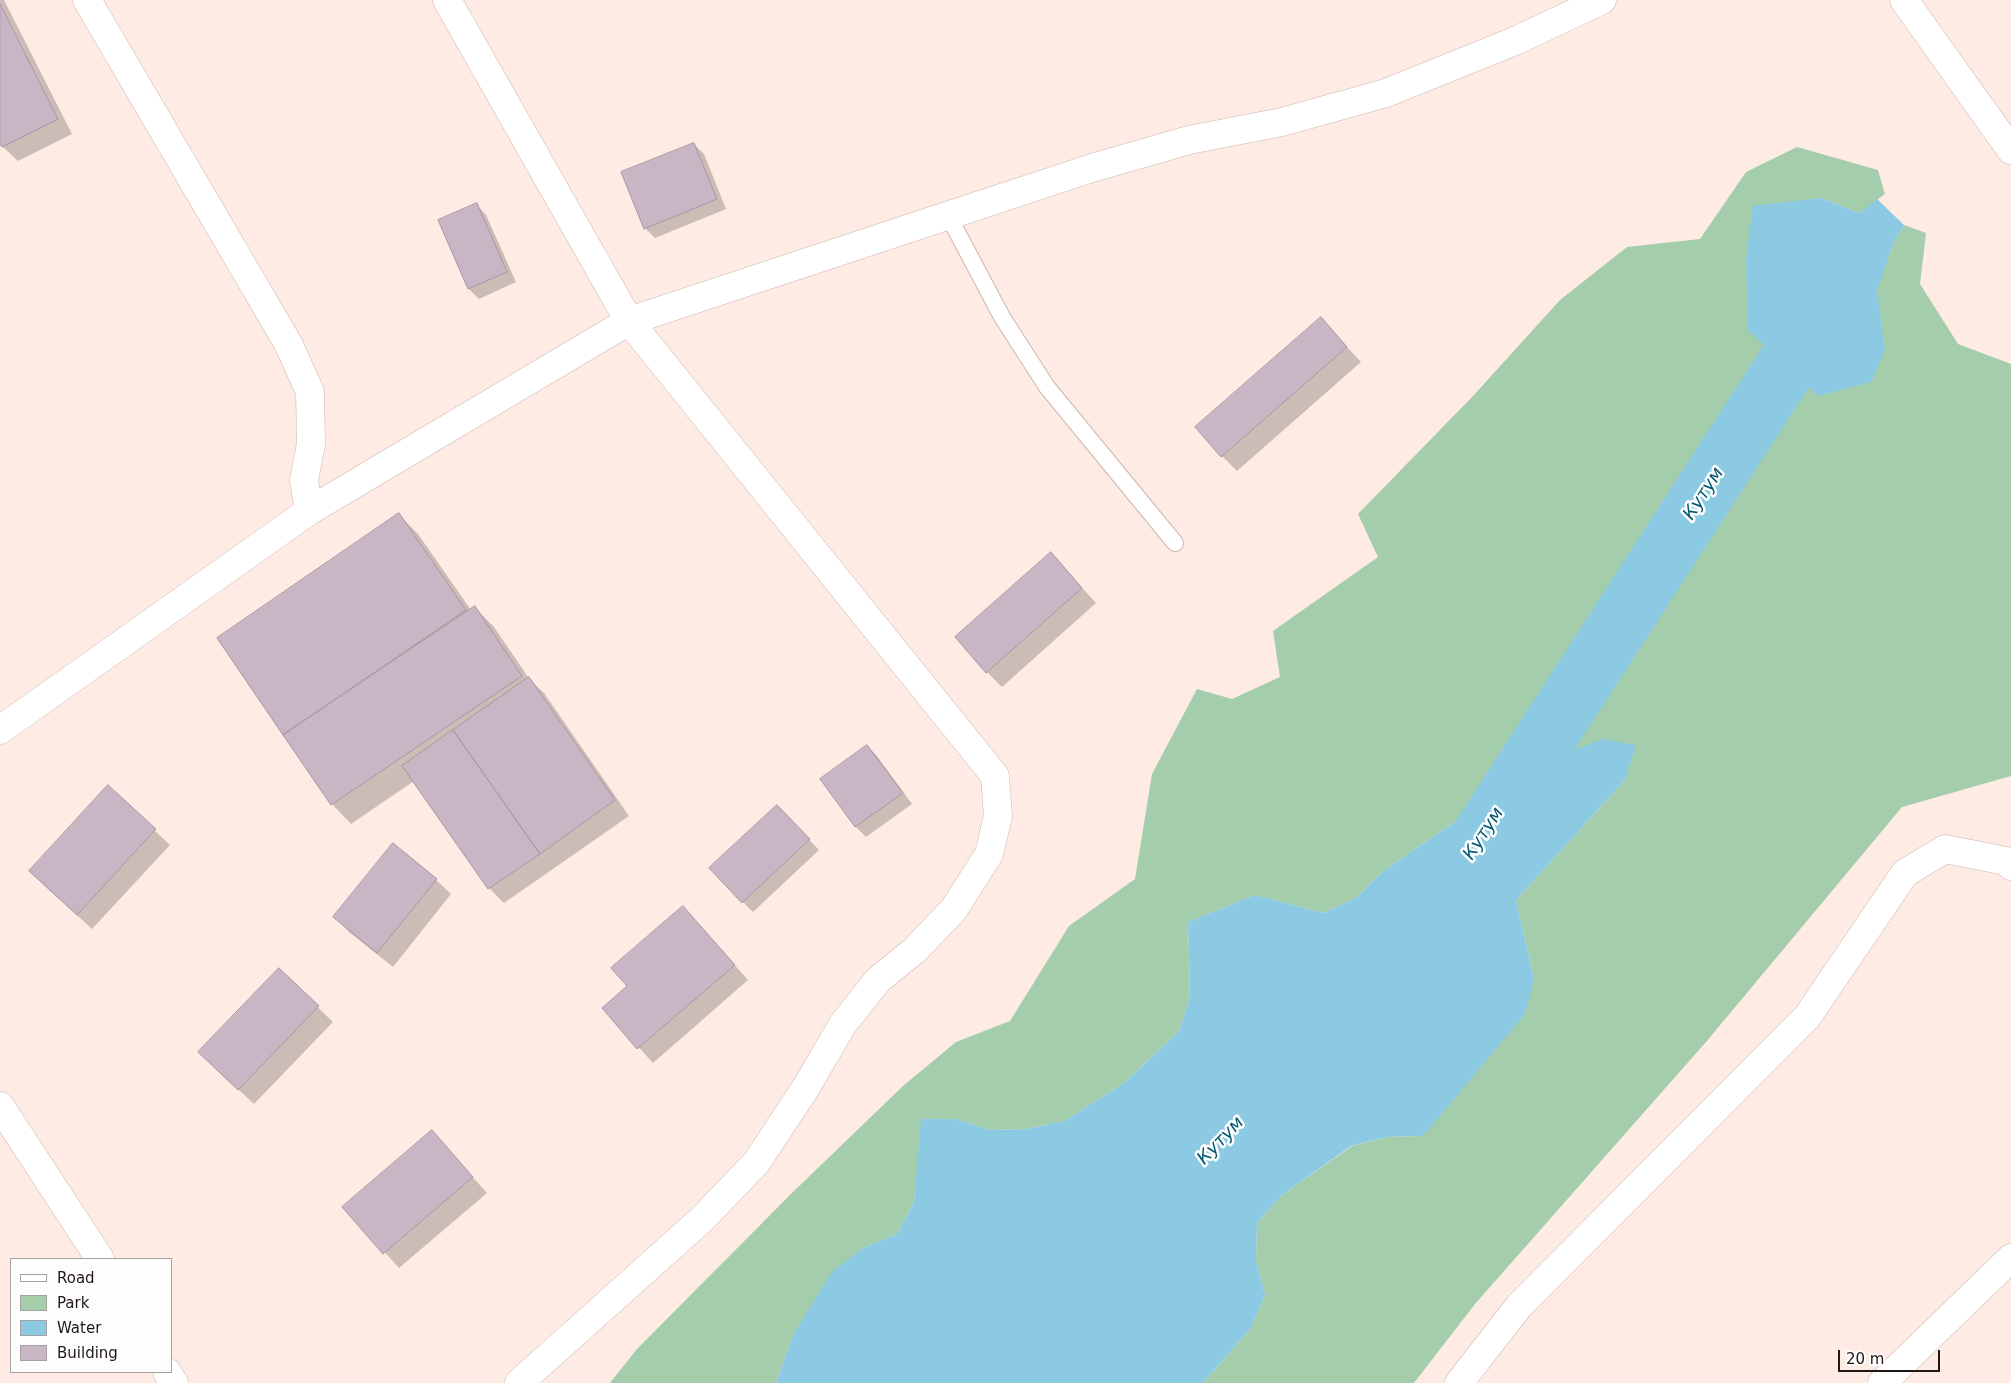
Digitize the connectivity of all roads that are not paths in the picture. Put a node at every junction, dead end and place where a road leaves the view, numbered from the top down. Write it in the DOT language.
graph roads {
  1 [pos="88,0"];
  2 [pos="447,0"];
  3 [pos="1602,0"];
  4 [pos="1904,0"];
  5 [pos="2011,150"];
  6 [pos="948,215"];
  7 [pos="629,321"];
  8 [pos="309,511"];
  9 [pos="1175,543"];
  10 [pos="0,730"];
  11 [pos="2011,866"];
  12 [pos="0,1106"];
  13 [pos="99,1258"];
  14 [pos="2011,1258"];
  15 [pos="519,1383"];
  16 [pos="1459,1383"];
  17 [pos="1882,1383"];
  1 -- 8 [label="street"];
  2 -- 7 [label="street"];
  3 -- 6 [label="street"];
  4 -- 5 [label="street"];
  6 -- 7 [label="street"];
  6 -- 9 [label="lane"];
  7 -- 8 [label="street"];
  7 -- 15 [label="street"];
  8 -- 10 [label="street"];
  11 -- 16 [label="street"];
  12 -- 13 [label="street"];
  14 -- 17 [label="street"];
}
